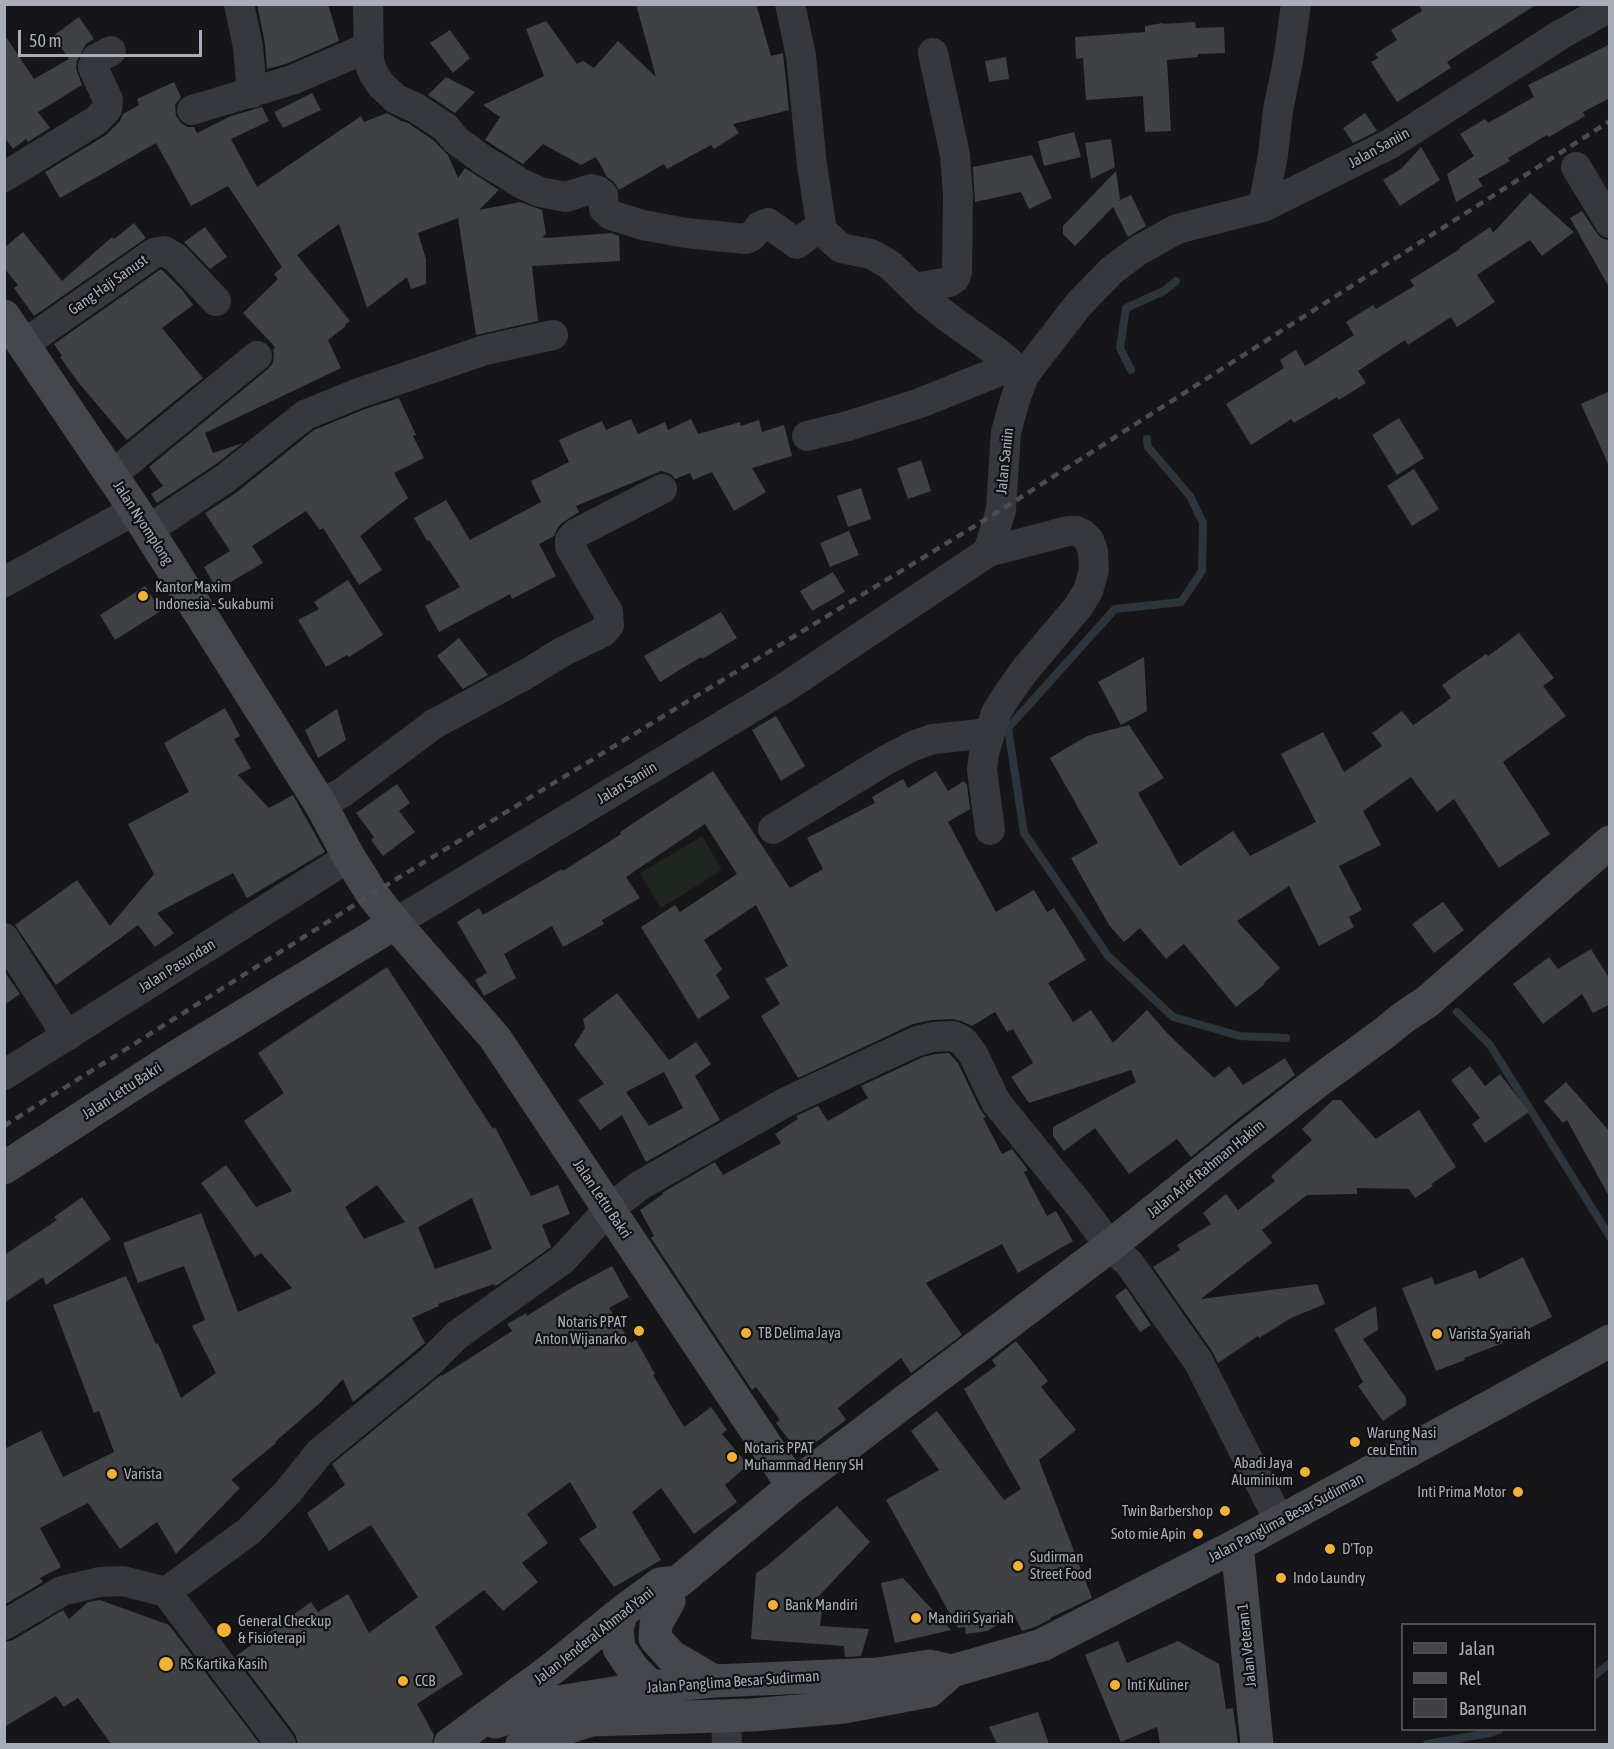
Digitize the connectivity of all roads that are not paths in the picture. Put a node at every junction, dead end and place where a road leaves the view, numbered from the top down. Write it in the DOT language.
graph roads {
  1 [pos="239,4"];
  2 [pos="368,4"];
  3 [pos="790,4"];
  4 [pos="1296,4"];
  5 [pos="1610,7"];
  6 [pos="369,47"];
  7 [pos="111,51"];
  8 [pos="933,53"];
  9 [pos="252,93"];
  10 [pos="192,110"];
  11 [pos="1575,167"];
  12 [pos="4,177"];
  13 [pos="1263,207"];
  14 [pos="1610,223"];
  15 [pos="822,231"];
  16 [pos="914,288"];
  17 [pos="216,301"];
  18 [pos="4,316"];
  19 [pos="553,335"];
  20 [pos="24,344"];
  21 [pos="257,356"];
  22 [pos="1018,370"];
  23 [pos="807,436"];
  24 [pos="111,473"];
  25 [pos="662,489"];
  26 [pos="142,520"];
  27 [pos="988,552"];
  28 [pos="4,582"];
  29 [pos="989,733"];
  30 [pos="321,805"];
  31 [pos="773,829"];
  32 [pos="990,830"];
  33 [pos="1610,842"];
  34 [pos="349,857"];
  35 [pos="395,923"];
  36 [pos="4,938"];
  37 [pos="67,1036"];
  38 [pos="4,1075"];
  39 [pos="4,1168"];
  40 [pos="609,1209"];
  41 [pos="1110,1246"];
  42 [pos="1610,1341"];
  43 [pos="793,1486"];
  44 [pos="1280,1521"];
  45 [pos="1237,1545"];
  46 [pos="673,1591"];
  47 [pos="166,1592"];
  48 [pos="4,1625"];
  49 [pos="620,1626"];
  50 [pos="952,1671"];
  51 [pos="714,1680"];
  52 [pos="651,1687"];
  53 [pos="540,1707"];
  54 [pos="717,1725"];
  55 [pos="281,1744"];
  56 [pos="450,1744"];
  57 [pos="500,1744"];
  58 [pos="522,1744"];
  59 [pos="1257,1744"];
  1 -- 9 [label="street"];
  2 -- 6 [label="street"];
  3 -- 15 [label="street"];
  4 -- 13 [label="street"];
  5 -- 13 [label="street, Jalan Saniin"];
  6 -- 9 [label="street"];
  6 -- 15 [label="street"];
  7 -- 12 [label="street"];
  8 -- 16 [label="street"];
  9 -- 10 [label="street"];
  11 -- 14 [label="street"];
  13 -- 22 [label="street, Jalan Saniin"];
  15 -- 16 [label="street"];
  16 -- 22 [label="street"];
  17 -- 20 [label="street, Gang Haji Sanust"];
  18 -- 20 [label="main road, Jalan Nyomplong"];
  19 -- 26 [label="street"];
  20 -- 24 [label="main road, Jalan Nyomplong"];
  21 -- 24 [label="street"];
  22 -- 23 [label="street"];
  22 -- 27 [label="street, Jalan Saniin"];
  24 -- 26 [label="main road, Jalan Nyomplong"];
  25 -- 30 [label="street"];
  26 -- 28 [label="street"];
  26 -- 30 [label="main road, Jalan Nyomplong"];
  27 -- 29 [label="street"];
  27 -- 35 [label="street, Jalan Saniin"];
  29 -- 31 [label="street"];
  29 -- 32 [label="street"];
  30 -- 34 [label="main road, Jalan Nyomplong"];
  33 -- 41 [label="main road, Jalan Arief Rahman Hakim"];
  34 -- 35 [label="main road, Jalan Lettu Bakri"];
  34 -- 37 [label="street, Jalan Pasundan"];
  35 -- 39 [label="main road, Jalan Lettu Bakri"];
  35 -- 40 [label="main road, Jalan Lettu Bakri"];
  36 -- 37 [label="street"];
  37 -- 38 [label="street, Jalan Pasundan"];
  40 -- 41 [label="street"];
  40 -- 43 [label="main road, Jalan Lettu Bakri"];
  40 -- 47 [label="street"];
  41 -- 43 [label="main road, Jalan Arief Rahman Hakim"];
  41 -- 44 [label="street"];
  42 -- 44 [label="main road, Jalan Panglima Besar Sudirman"];
  43 -- 46 [label="main road"];
  44 -- 45 [label="main road, Jalan Panglima Besar Sudirman"];
  45 -- 50 [label="main road, Jalan Panglima Besar Sudirman"];
  45 -- 59 [label="main road, Jalan Veteran 1"];
  46 -- 49 [label="main road"];
  46 -- 51 [label="main road"];
  47 -- 48 [label="street"];
  47 -- 55 [label="street"];
  49 -- 52 [label="main road"];
  49 -- 53 [label="main road"];
  49 -- 56 [label="main road, Jalan Jenderal Ahmad Yani"];
  50 -- 51 [label="main road, Jalan Panglima Besar Sudirman"];
  50 -- 54 [label="main road, Jalan Panglima Besar Sudirman"];
  51 -- 52 [label="main road, Jalan Panglima Besar Sudirman"];
  52 -- 53 [label="main road, Jalan Panglima Besar Sudirman"];
  52 -- 54 [label="main road"];
  53 -- 56 [label="main road, Jalan Panglima Besar Sudirman"];
  53 -- 57 [label="main road"];
  54 -- 58 [label="main road, Jalan Panglima Besar Sudirman"];
}
